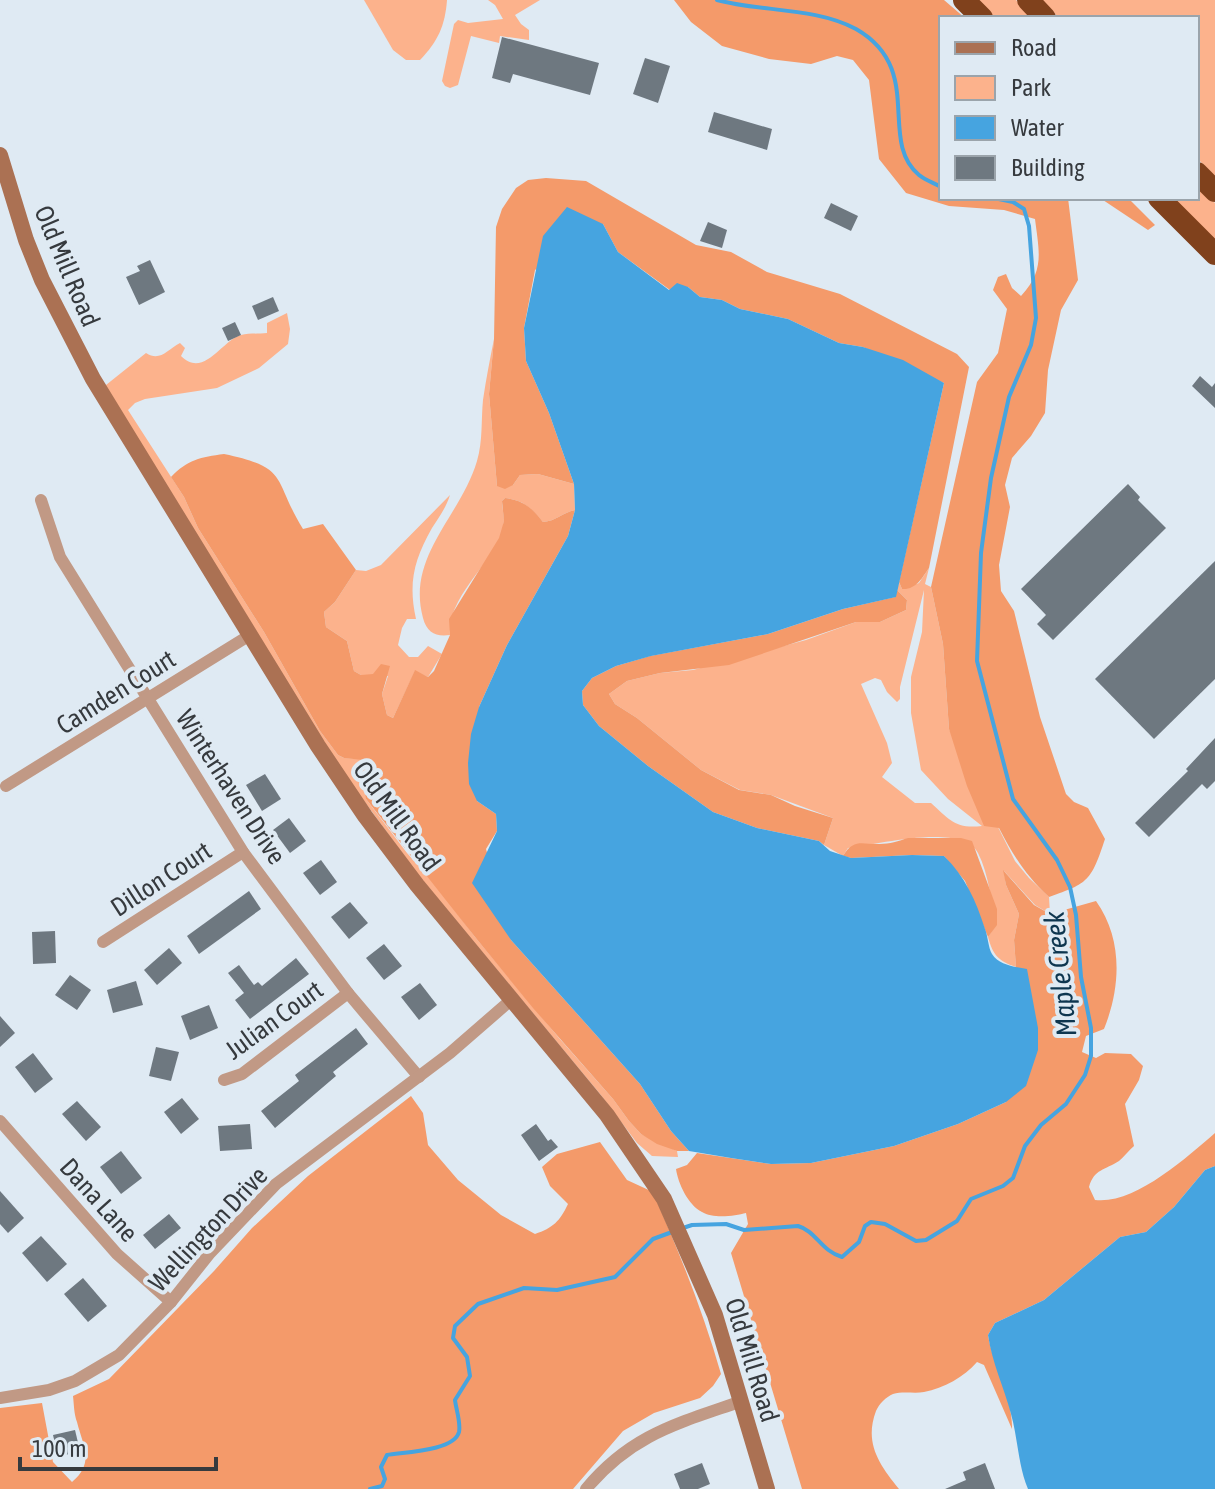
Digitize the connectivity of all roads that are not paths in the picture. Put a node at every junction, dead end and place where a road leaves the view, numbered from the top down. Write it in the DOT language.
graph roads {
  1 [pos="964,0"];
  2 [pos="1028,0"];
  3 [pos="980,16"];
  4 [pos="1043,16"];
  5 [pos="0,155"];
  6 [pos="1199,175"];
  7 [pos="1215,191"];
  8 [pos="1161,200"];
  9 [pos="1215,254"];
  10 [pos="41,500"];
  11 [pos="250,635"];
  12 [pos="148,698"];
  13 [pos="6,786"];
  14 [pos="243,852"];
  15 [pos="103,942"];
  16 [pos="348,993"];
  17 [pos="511,1000"];
  18 [pos="419,1077"];
  19 [pos="224,1080"];
  20 [pos="0,1121"];
  21 [pos="171,1302"];
  22 [pos="0,1398"];
  23 [pos="739,1402"];
  24 [pos="586,1489"];
  25 [pos="767,1489"];
  1 -- 3 [label="highway"];
  2 -- 4 [label="highway"];
  5 -- 11 [label="street, Old Mill Road"];
  6 -- 7 [label="highway"];
  8 -- 9 [label="highway"];
  10 -- 12 [label="street, Winterhaven Drive"];
  11 -- 12 [label="street, Camden Court"];
  11 -- 17 [label="street, Old Mill Road"];
  12 -- 13 [label="street, Camden Court"];
  12 -- 14 [label="street, Winterhaven Drive"];
  14 -- 15 [label="street, Dillon Court"];
  14 -- 16 [label="street, Winterhaven Drive"];
  16 -- 18 [label="street, Winterhaven Drive"];
  16 -- 19 [label="street, Julian Court"];
  17 -- 18 [label="street, Wellington Drive"];
  17 -- 23 [label="street, Old Mill Road"];
  18 -- 21 [label="street, Wellington Drive"];
  20 -- 21 [label="street, Dana Lane"];
  21 -- 22 [label="street, Wellington Drive"];
  23 -- 24 [label="street"];
  23 -- 25 [label="street, Old Mill Road"];
}
